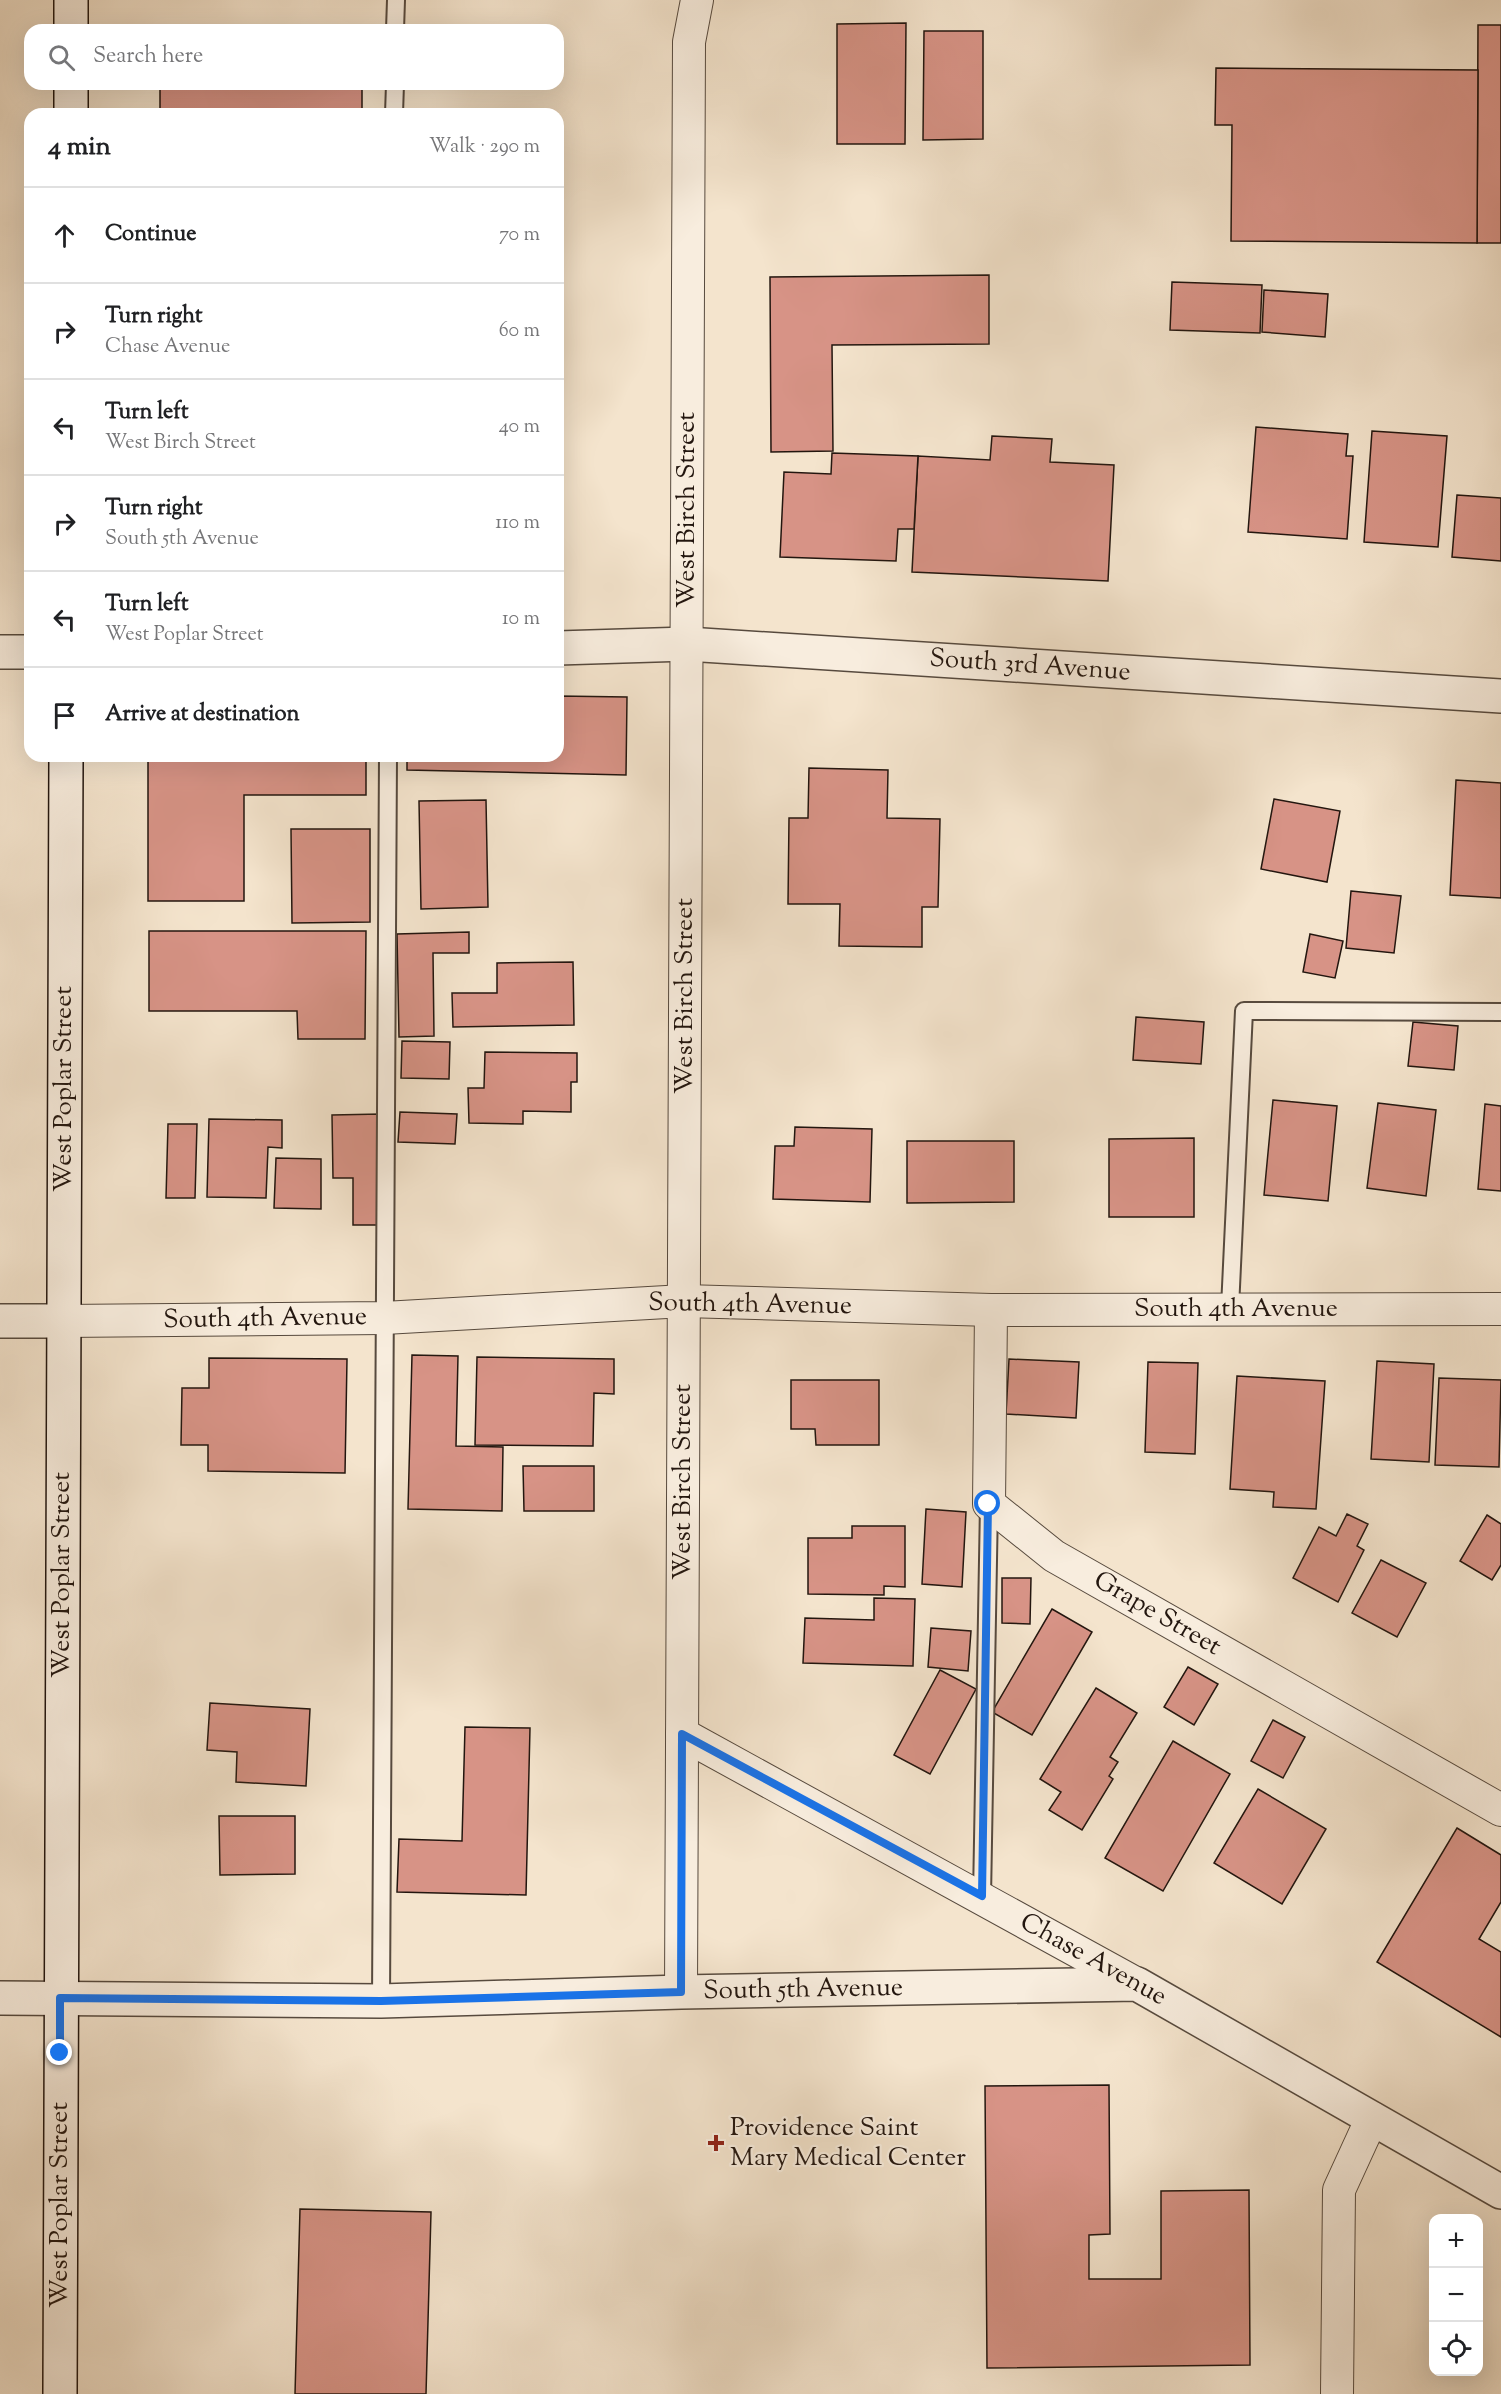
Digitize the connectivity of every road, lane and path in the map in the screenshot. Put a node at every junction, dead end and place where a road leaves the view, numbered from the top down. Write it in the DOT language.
graph roads {
  1 [pos="71,0"];
  2 [pos="396,0"];
  3 [pos="697,0"];
  4 [pos="71,24"];
  5 [pos="395,24"];
  6 [pos="71,90"];
  7 [pos="395,90"];
  8 [pos="70,108"];
  9 [pos="394,108"];
  10 [pos="687,644"];
  11 [pos="564,648"];
  12 [pos="0,652"];
  13 [pos="24,652"];
  14 [pos="1501,696"];
  15 [pos="66,762"];
  16 [pos="388,762"];
  17 [pos="1501,1012"];
  18 [pos="684,1301"];
  19 [pos="1230,1308"];
  20 [pos="1501,1309"];
  21 [pos="991,1310"];
  22 [pos="384,1318"];
  23 [pos="0,1321"];
  24 [pos="63,1321"];
  25 [pos="988,1504"];
  26 [pos="682,1734"];
  27 [pos="1501,1810"];
  28 [pos="982,1896"];
  29 [pos="1137,1984"];
  30 [pos="681,1992"];
  31 [pos="0,1998"];
  32 [pos="60,1998"];
  33 [pos="381,2001"];
  34 [pos="1372,2118"];
  35 [pos="1501,2192"];
  36 [pos="60,2394"];
  37 [pos="1337,2394"];
  1 -- 4 [label="street"];
  2 -- 5 [label="lane"];
  3 -- 10 [label="street, West Birch Street"];
  6 -- 8 [label="street"];
  7 -- 9 [label="lane"];
  10 -- 11 [label="street, South 3rd Avenue"];
  10 -- 14 [label="street, South 3rd Avenue"];
  10 -- 18 [label="street, West Birch Street"];
  12 -- 13 [label="street"];
  15 -- 24 [label="street, West Poplar Street"];
  16 -- 22 [label="lane"];
  17 -- 19 [label="lane"];
  18 -- 21 [label="street, South 4th Avenue"];
  18 -- 22 [label="street, South 4th Avenue"];
  18 -- 26 [label="street, West Birch Street"];
  19 -- 20 [label="street, South 4th Avenue"];
  19 -- 21 [label="street, South 4th Avenue"];
  21 -- 25 [label="street"];
  22 -- 24 [label="street, South 4th Avenue"];
  22 -- 33 [label="lane"];
  23 -- 24 [label="street, South 4th Avenue"];
  24 -- 32 [label="street, West Poplar Street"];
  25 -- 27 [label="street, Grape Street"];
  25 -- 28 [label="lane"];
  26 -- 28 [label="street, Chase Avenue"];
  26 -- 30 [label="street, West Birch Street"];
  28 -- 29 [label="street, Chase Avenue"];
  29 -- 30 [label="street, South 5th Avenue"];
  29 -- 34 [label="street, Chase Avenue"];
  30 -- 33 [label="street, South 5th Avenue"];
  31 -- 32 [label="street, South 5th Avenue"];
  32 -- 33 [label="street, South 5th Avenue"];
  32 -- 36 [label="street, West Poplar Street"];
  34 -- 35 [label="street, Chase Avenue"];
  34 -- 37 [label="street"];
}
